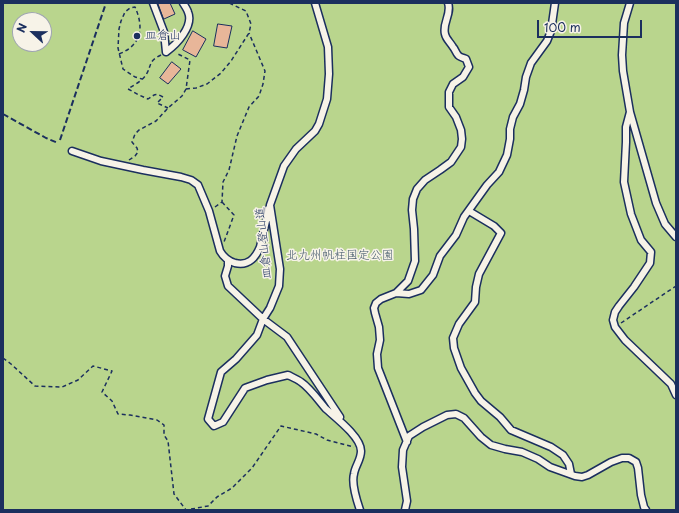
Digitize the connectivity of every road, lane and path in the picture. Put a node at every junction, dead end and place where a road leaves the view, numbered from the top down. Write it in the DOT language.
graph roads {
  1 [pos="136,3"];
  2 [pos="153,3"];
  3 [pos="183,3"];
  4 [pos="229,3"];
  5 [pos="315,3"];
  6 [pos="448,3"];
  7 [pos="555,3"];
  8 [pos="630,3"];
  9 [pos="134,7"];
  10 [pos="249,33"];
  11 [pos="166,52"];
  12 [pos="119,54"];
  13 [pos="142,79"];
  14 [pos="186,89"];
  15 [pos="168,108"];
  16 [pos="630,112"];
  17 [pos="72,151"];
  18 [pos="120,165"];
  19 [pos="222,202"];
  20 [pos="270,205"];
  21 [pos="469,211"];
  22 [pos="209,212"];
  23 [pos="676,237"];
  24 [pos="220,251"];
  25 [pos="228,261"];
  26 [pos="676,286"];
  27 [pos="396,293"];
  28 [pos="263,319"];
  29 [pos="615,327"];
  30 [pos="3,358"];
  31 [pos="676,395"];
  32 [pos="345,426"];
  33 [pos="407,442"];
  34 [pos="361,449"];
  35 [pos="571,474"];
  36 [pos="360,510"];
  37 [pos="405,510"];
  38 [pos="646,510"];
  1 -- 9 [label="path"];
  2 -- 11 [label="street"];
  3 -- 11 [label="street"];
  4 -- 10 [label="path"];
  5 -- 20 [label="street, 皿倉山登山道"];
  6 -- 27 [label="street"];
  7 -- 21 [label="street"];
  8 -- 16 [label="street"];
  9 -- 12 [label="path"];
  9 -- 12 [label="path"];
  10 -- 14 [label="path"];
  10 -- 19 [label="path"];
  11 -- 13 [label="path"];
  11 -- 14 [label="path"];
  12 -- 13 [label="path"];
  13 -- 15 [label="path"];
  14 -- 15 [label="path"];
  15 -- 18 [label="path"];
  16 -- 23 [label="street"];
  16 -- 29 [label="street"];
  17 -- 18 [label="street"];
  18 -- 22 [label="street"];
  19 -- 22 [label="path"];
  19 -- 24 [label="path"];
  20 -- 25 [label="street"];
  20 -- 28 [label="street, 皿倉山登山道"];
  21 -- 27 [label="street"];
  21 -- 35 [label="street"];
  22 -- 24 [label="street"];
  24 -- 25 [label="street"];
  25 -- 28 [label="street"];
  26 -- 29 [label="path"];
  27 -- 33 [label="street"];
  28 -- 32 [label="street"];
  28 -- 32 [label="street, 皿倉山登山道"];
  29 -- 31 [label="street"];
  30 -- 34 [label="path"];
  32 -- 34 [label="street, 皿倉山登山道"];
  33 -- 35 [label="street"];
  33 -- 37 [label="street"];
  34 -- 36 [label="street"];
  35 -- 38 [label="street"];
}
